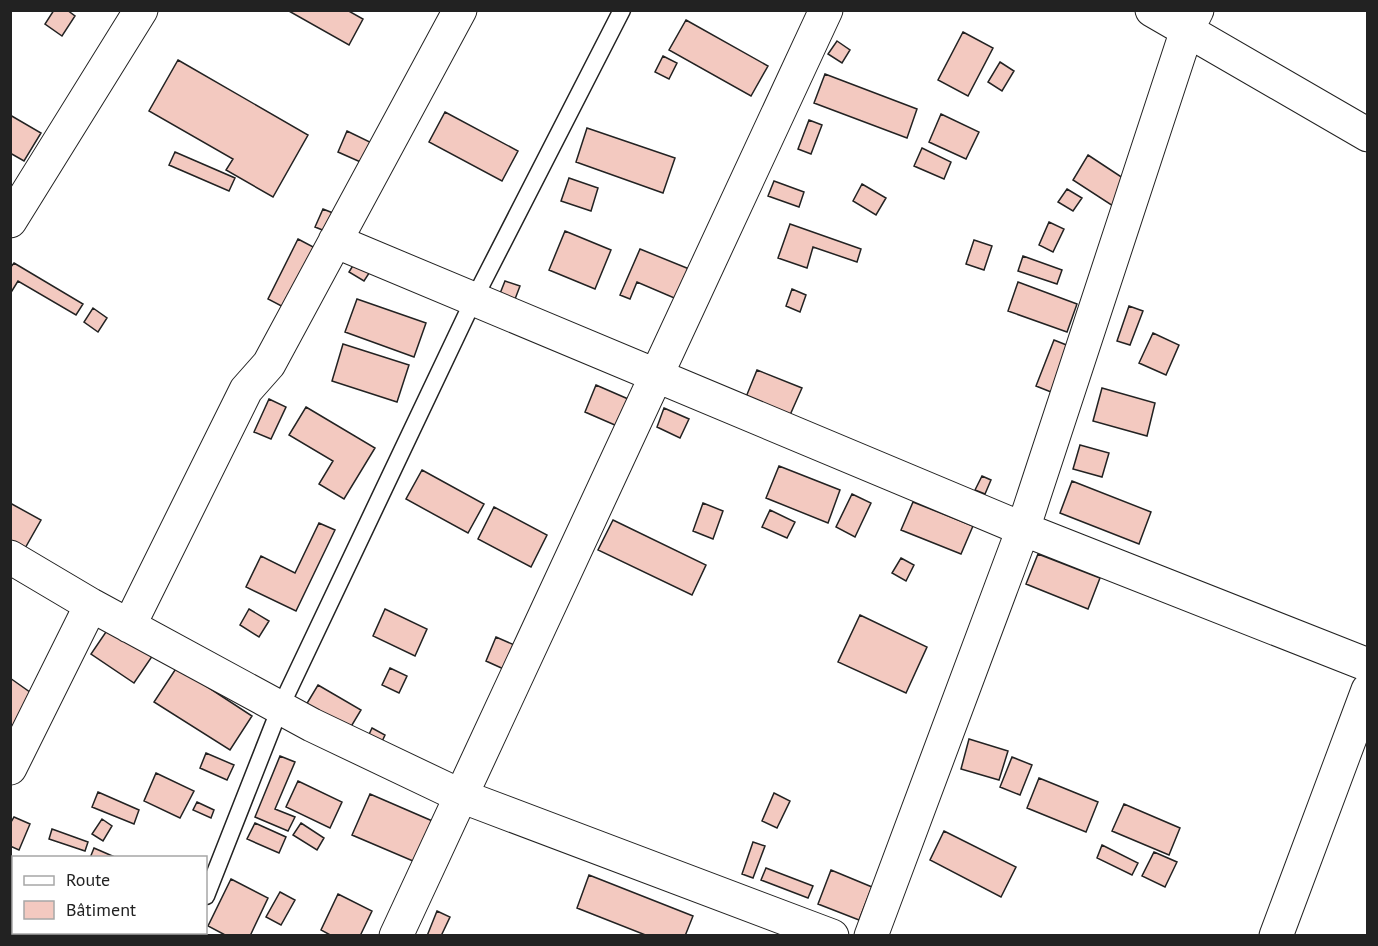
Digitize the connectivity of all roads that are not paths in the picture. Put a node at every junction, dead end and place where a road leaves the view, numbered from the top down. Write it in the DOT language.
graph roads {
  1 [pos="141,10"];
  2 [pos="460,10"];
  3 [pos="622,10"];
  4 [pos="826,10"];
  5 [pos="1152,10"];
  6 [pos="1192,20"];
  7 [pos="1368,135"];
  8 [pos="10,220"];
  9 [pos="335,241"];
  10 [pos="474,299"];
  11 [pos="656,375"];
  12 [pos="1023,529"];
  13 [pos="10,557"];
  14 [pos="91,605"];
  15 [pos="129,626"];
  16 [pos="1368,665"];
  17 [pos="1368,690"];
  18 [pos="280,708"];
  19 [pos="10,768"];
  20 [pos="461,796"];
  21 [pos="207,893"];
  22 [pos="396,936"];
  23 [pos="832,936"];
  24 [pos="871,936"];
  25 [pos="1276,936"];
  1 -- 8 [label="street"];
  2 -- 9 [label="street"];
  3 -- 10 [label="lane"];
  4 -- 11 [label="street"];
  5 -- 6 [label="street"];
  6 -- 7 [label="street"];
  6 -- 12 [label="street"];
  9 -- 10 [label="street"];
  9 -- 15 [label="street"];
  10 -- 11 [label="street"];
  10 -- 18 [label="lane"];
  11 -- 12 [label="street"];
  11 -- 20 [label="street"];
  12 -- 16 [label="street"];
  12 -- 24 [label="street"];
  13 -- 14 [label="street"];
  14 -- 15 [label="street"];
  14 -- 19 [label="street"];
  15 -- 18 [label="street"];
  17 -- 25 [label="street"];
  18 -- 20 [label="street"];
  18 -- 21 [label="lane"];
  20 -- 22 [label="street"];
  20 -- 23 [label="street"];
}
